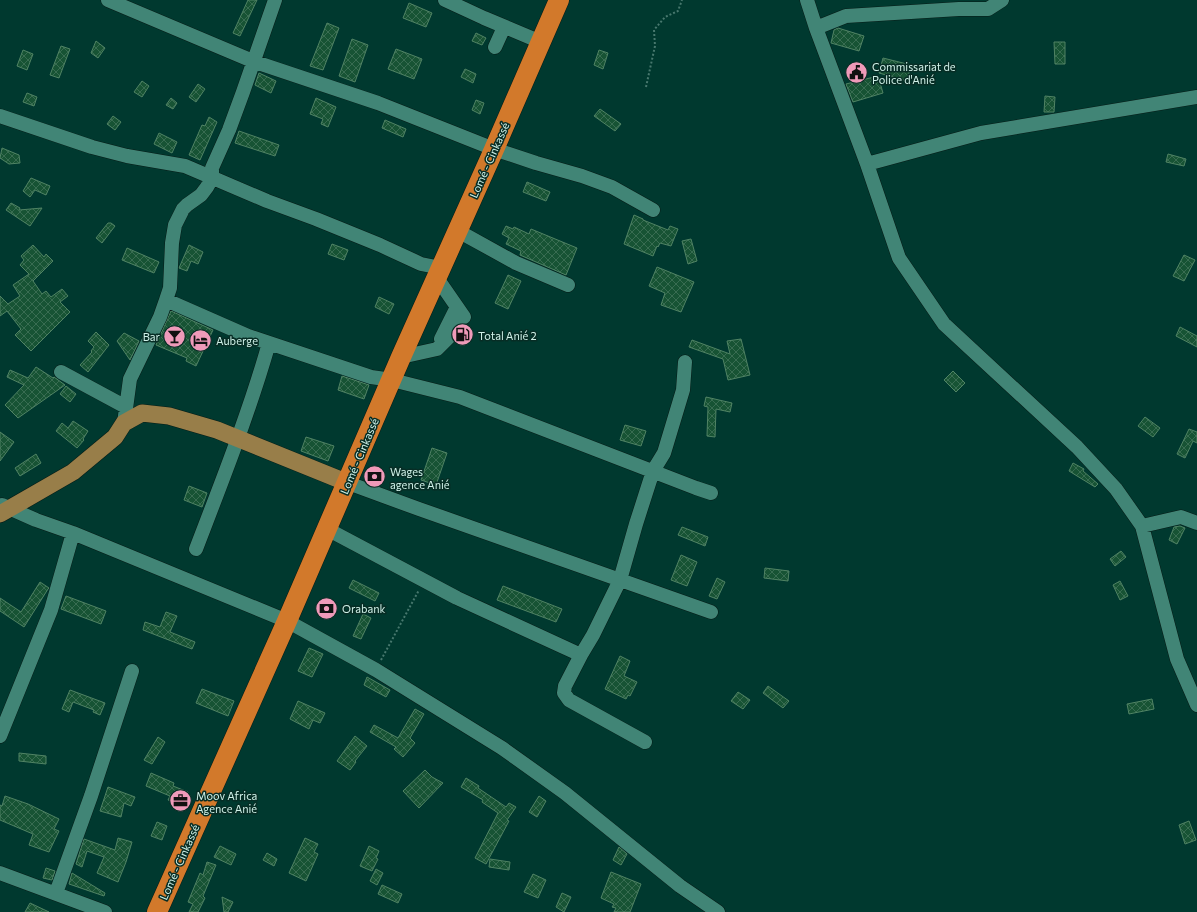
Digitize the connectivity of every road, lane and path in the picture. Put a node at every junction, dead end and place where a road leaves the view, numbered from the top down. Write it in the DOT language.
graph roads {
  1 [pos="108,0"];
  2 [pos="275,0"];
  3 [pos="445,0"];
  4 [pos="559,0"];
  5 [pos="682,0"];
  6 [pos="807,0"];
  7 [pos="1002,0"];
  8 [pos="959,4"];
  9 [pos="504,27"];
  10 [pos="816,28"];
  11 [pos="541,42"];
  12 [pos="495,47"];
  13 [pos="255,62"];
  14 [pos="646,87"];
  15 [pos="1197,97"];
  16 [pos="0,116"];
  17 [pos="494,149"];
  18 [pos="866,164"];
  19 [pos="212,178"];
  20 [pos="652,210"];
  21 [pos="458,231"];
  22 [pos="439,273"];
  23 [pos="568,285"];
  24 [pos="166,300"];
  25 [pos="460,317"];
  26 [pos="269,343"];
  27 [pos="437,349"];
  28 [pos="401,357"];
  29 [pos="686,362"];
  30 [pos="61,372"];
  31 [pos="392,380"];
  32 [pos="125,415"];
  33 [pos="238,439"];
  34 [pos="653,471"];
  35 [pos="348,483"];
  36 [pos="711,493"];
  37 [pos="3,509"];
  38 [pos="1197,523"];
  39 [pos="1142,526"];
  40 [pos="327,529"];
  41 [pos="73,533"];
  42 [pos="196,550"];
  43 [pos="620,580"];
  44 [pos="425,581"];
  45 [pos="711,612"];
  46 [pos="287,621"];
  47 [pos="581,655"];
  48 [pos="376,670"];
  49 [pos="132,671"];
  50 [pos="1197,705"];
  51 [pos="0,736"];
  52 [pos="646,742"];
  53 [pos="0,873"];
  54 [pos="56,893"];
  55 [pos="105,912"];
  56 [pos="157,912"];
  57 [pos="718,912"];
  1 -- 13 [label="street"];
  2 -- 13 [label="street"];
  3 -- 9 [label="street"];
  4 -- 11 [label="highway, Lomé - Cinkassé"];
  5 -- 14 [label="path"];
  6 -- 10 [label="street"];
  7 -- 8 [label="street"];
  8 -- 10 [label="street"];
  9 -- 11 [label="street"];
  9 -- 12 [label="street"];
  10 -- 18 [label="street"];
  11 -- 17 [label="highway, Lomé - Cinkassé"];
  13 -- 17 [label="street"];
  13 -- 19 [label="street"];
  15 -- 18 [label="street"];
  16 -- 19 [label="street"];
  17 -- 20 [label="street"];
  17 -- 21 [label="highway, Lomé - Cinkassé"];
  18 -- 39 [label="street"];
  19 -- 22 [label="street"];
  19 -- 24 [label="street"];
  21 -- 22 [label="highway, Lomé - Cinkassé"];
  21 -- 23 [label="street"];
  22 -- 25 [label="street"];
  22 -- 28 [label="highway, Lomé - Cinkassé"];
  24 -- 26 [label="street"];
  24 -- 32 [label="street"];
  25 -- 27 [label="street"];
  25 -- 27 [label="street"];
  26 -- 31 [label="street"];
  26 -- 33 [label="street"];
  27 -- 28 [label="street"];
  28 -- 31 [label="highway, Lomé - Cinkassé"];
  29 -- 34 [label="street"];
  30 -- 32 [label="street"];
  31 -- 34 [label="street"];
  31 -- 35 [label="highway, Lomé - Cinkassé"];
  32 -- 33 [label="main road"];
  32 -- 37 [label="main road"];
  33 -- 35 [label="main road"];
  33 -- 42 [label="street"];
  34 -- 36 [label="street"];
  34 -- 43 [label="street"];
  35 -- 40 [label="highway, Lomé - Cinkassé"];
  35 -- 43 [label="street"];
  37 -- 41 [label="street"];
  38 -- 39 [label="street"];
  39 -- 50 [label="street"];
  40 -- 44 [label="street"];
  40 -- 46 [label="highway, Lomé - Cinkassé"];
  41 -- 46 [label="street"];
  41 -- 51 [label="street"];
  43 -- 45 [label="street"];
  43 -- 47 [label="street"];
  44 -- 47 [label="street"];
  44 -- 48 [label="path"];
  46 -- 48 [label="street"];
  46 -- 56 [label="highway, Lomé - Cinkassé"];
  47 -- 52 [label="street"];
  48 -- 57 [label="street"];
  49 -- 54 [label="street"];
  53 -- 54 [label="street"];
  54 -- 55 [label="street"];
}
